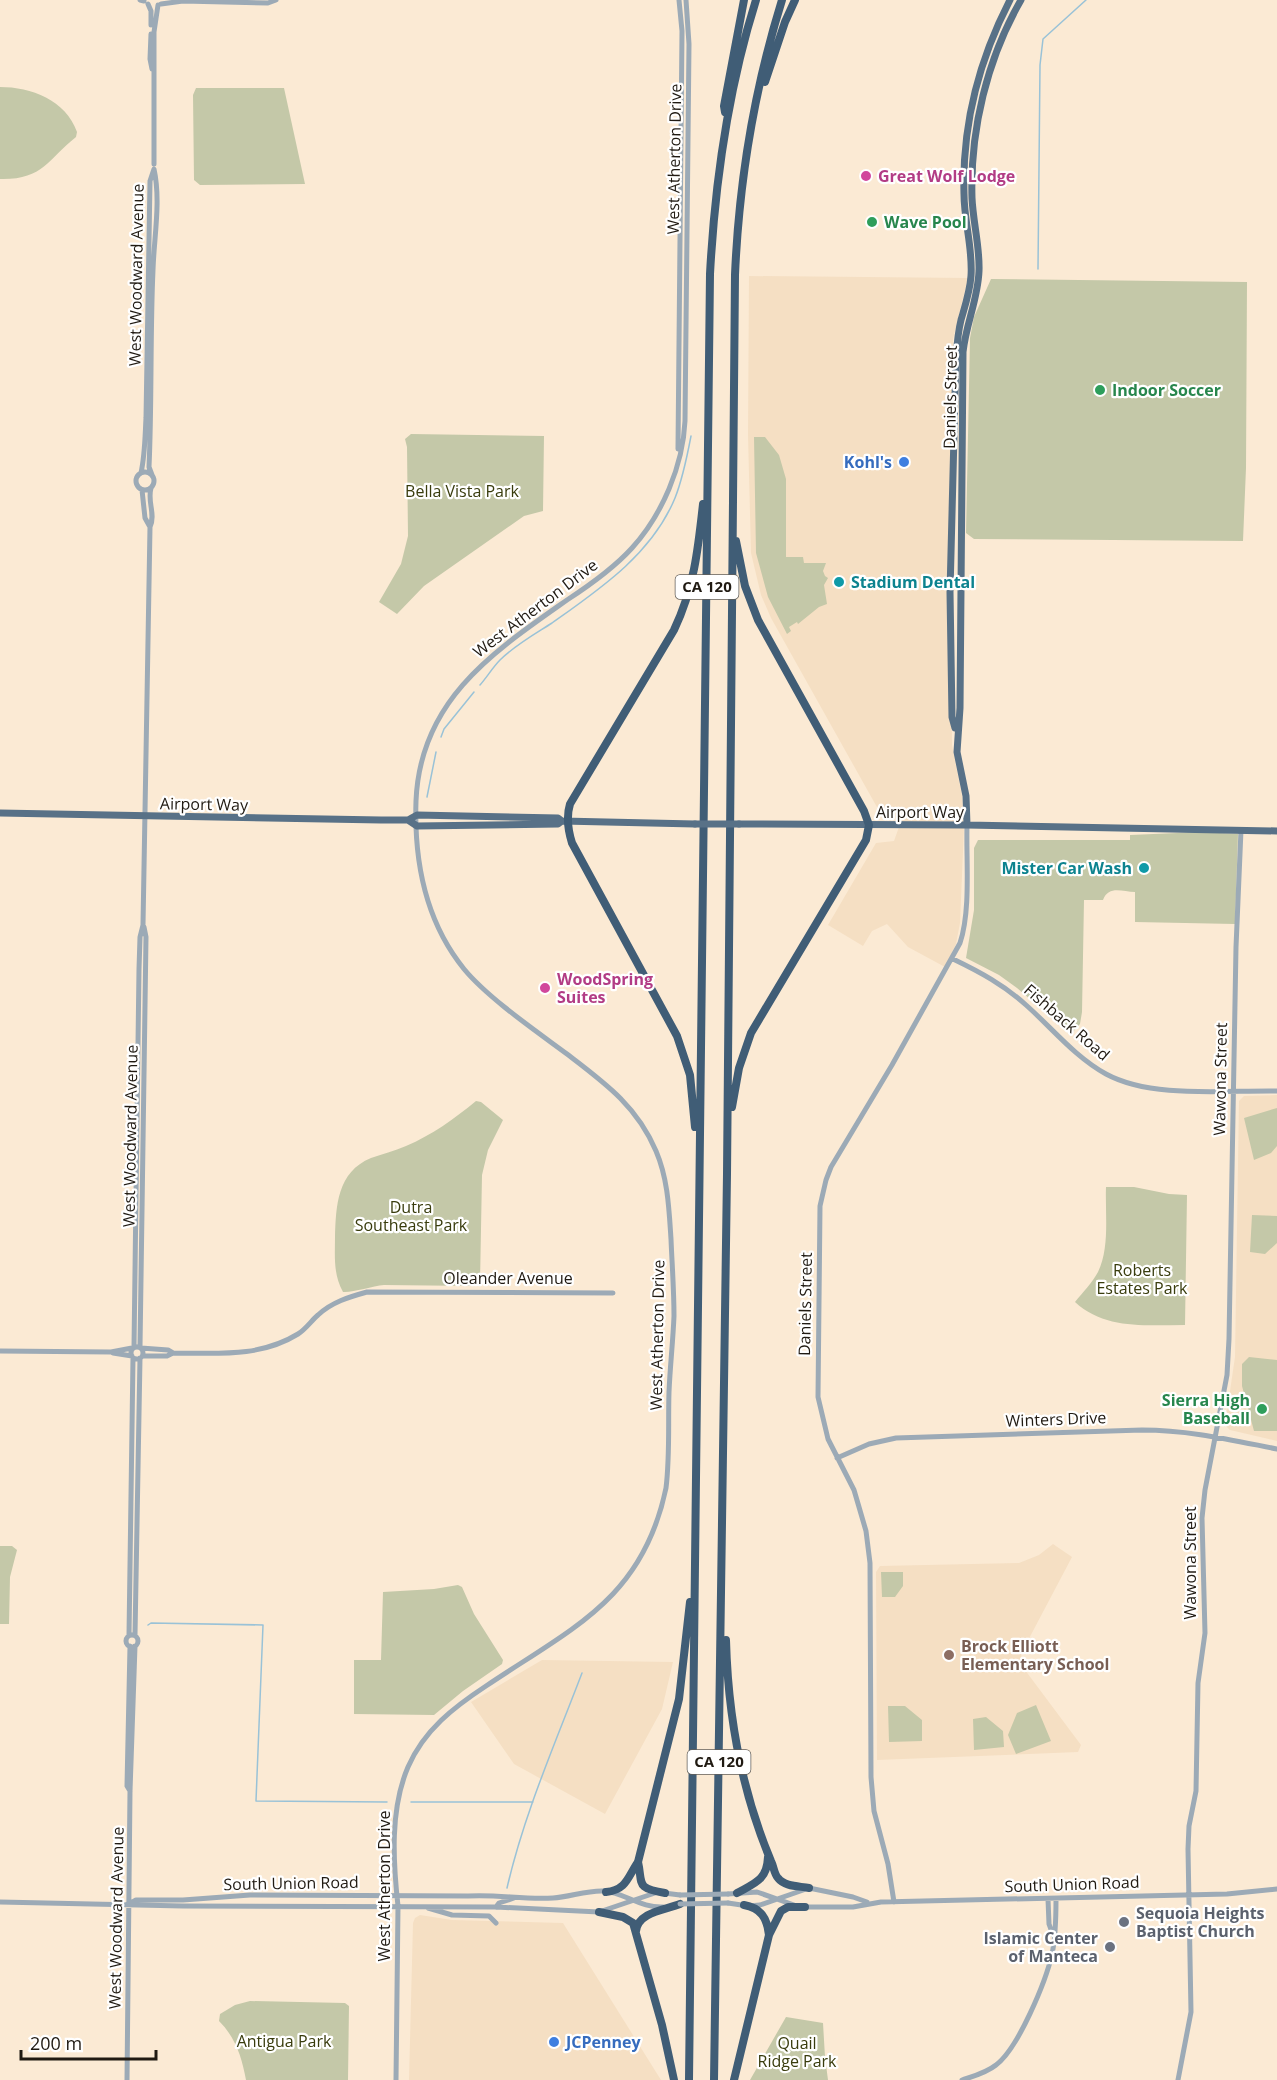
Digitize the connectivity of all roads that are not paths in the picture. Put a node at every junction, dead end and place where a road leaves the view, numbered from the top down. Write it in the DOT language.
graph roads {
  1 [pos="276,0"];
  2 [pos="679,0"];
  3 [pos="686,0"];
  4 [pos="744,0"];
  5 [pos="756,0"];
  6 [pos="782,0"];
  7 [pos="795,0"];
  8 [pos="1010,0"];
  9 [pos="1021,0"];
  10 [pos="144,1"];
  11 [pos="161,3"];
  12 [pos="154,76"];
  13 [pos="755,104"];
  14 [pos="726,122"];
  15 [pos="154,164"];
  16 [pos="677,462"];
  17 [pos="709,469"];
  18 [pos="141,473"];
  19 [pos="152,475"];
  20 [pos="151,488"];
  21 [pos="142,490"];
  22 [pos="733,493"];
  23 [pos="150,527"];
  24 [pos="957,734"];
  25 [pos="0,813"];
  26 [pos="417,815"];
  27 [pos="145,817"];
  28 [pos="408,820"];
  29 [pos="565,821"];
  30 [pos="869,825"];
  31 [pos="967,825"];
  32 [pos="417,826"];
  33 [pos="1241,830"];
  34 [pos="1277,831"];
  35 [pos="953,959"];
  36 [pos="1234,1090"];
  37 [pos="1277,1091"];
  38 [pos="727,1174"];
  39 [pos="700,1179"];
  40 [pos="613,1293"];
  41 [pos="137,1348"];
  42 [pos="0,1351"];
  43 [pos="111,1352"];
  44 [pos="173,1353"];
  45 [pos="132,1357"];
  46 [pos="141,1357"];
  47 [pos="1215,1437"];
  48 [pos="723,1445"];
  49 [pos="1277,1449"];
  50 [pos="837,1458"];
  51 [pos="696,1575"];
  52 [pos="132,1635"];
  53 [pos="133,1646"];
  54 [pos="769,1857"];
  55 [pos="638,1862"];
  56 [pos="809,1888"];
  57 [pos="1277,1889"];
  58 [pos="606,1892"];
  59 [pos="665,1893"];
  60 [pos="733,1894"];
  61 [pos="1189,1894"];
  62 [pos="397,1895"];
  63 [pos="514,1898"];
  64 [pos="777,1898"];
  65 [pos="1048,1899"];
  66 [pos="1056,1899"];
  67 [pos="632,1900"];
  68 [pos="680,1900"];
  69 [pos="0,1902"];
  70 [pos="868,1902"];
  71 [pos="894,1902"];
  72 [pos="129,1904"];
  73 [pos="744,1905"];
  74 [pos="398,1906"];
  75 [pos="423,1906"];
  76 [pos="496,1907"];
  77 [pos="805,1907"];
  78 [pos="599,1912"];
  79 [pos="496,1923"];
  80 [pos="637,1937"];
  81 [pos="1053,1937"];
  82 [pos="767,1944"];
  83 [pos="127,2080"];
  84 [pos="396,2080"];
  85 [pos="674,2080"];
  86 [pos="689,2080"];
  87 [pos="714,2080"];
  88 [pos="734,2080"];
  89 [pos="962,2080"];
  90 [pos="1178,2080"];
  1 -- 11 [label="street"];
  2 -- 16 [label="street, West Atherton Drive"];
  3 -- 16 [label="street, West Atherton Drive"];
  4 -- 14 [label="highway"];
  5 -- 14 [label="highway, CA 120"];
  6 -- 13 [label="highway, CA 120"];
  7 -- 13 [label="highway"];
  8 -- 24 [label="main road, Daniels Street"];
  9 -- 24 [label="main road, Daniels Street"];
  10 -- 11 [label="street"];
  10 -- 12 [label="street, West Woodward Avenue"];
  11 -- 12 [label="street, West Woodward Avenue"];
  12 -- 15 [label="street, West Woodward Avenue"];
  13 -- 22 [label="highway, CA 120"];
  14 -- 17 [label="highway, CA 120"];
  16 -- 26 [label="street, West Atherton Drive"];
  17 -- 29 [label="highway"];
  17 -- 39 [label="highway, CA 120"];
  18 -- 19 [label="street"];
  18 -- 19 [label="street, West Woodward Avenue"];
  18 -- 21 [label="street"];
  19 -- 20 [label="street"];
  20 -- 21 [label="street"];
  20 -- 23 [label="street, West Woodward Avenue"];
  21 -- 23 [label="street, West Woodward Avenue"];
  22 -- 30 [label="highway"];
  22 -- 38 [label="highway, CA 120"];
  23 -- 27 [label="street, West Woodward Avenue"];
  24 -- 31 [label="main road, Daniels Street"];
  25 -- 27 [label="main road, Airport Way"];
  26 -- 28 [label="main road, Airport Way"];
  26 -- 29 [label="main road, Airport Way"];
  26 -- 32 [label="street, West Atherton Drive"];
  27 -- 28 [label="main road, Airport Way"];
  27 -- 41 [label="street, West Woodward Avenue"];
  28 -- 32 [label="main road"];
  29 -- 30 [label="main road, Airport Way, bridge"];
  29 -- 32 [label="main road, Airport Way"];
  29 -- 39 [label="highway"];
  30 -- 31 [label="main road, Airport Way"];
  30 -- 38 [label="highway"];
  31 -- 33 [label="main road, Airport Way"];
  31 -- 35 [label="street, Daniels Street"];
  32 -- 62 [label="street, West Atherton Drive"];
  33 -- 34 [label="main road, Airport Way"];
  33 -- 36 [label="street, Wawona Street"];
  35 -- 36 [label="street, Fishback Road"];
  35 -- 50 [label="street, Daniels Street"];
  36 -- 37 [label="street, Fishback Road"];
  36 -- 47 [label="street, Wawona Street"];
  38 -- 48 [label="highway, CA 120"];
  39 -- 51 [label="highway, CA 120"];
  40 -- 44 [label="street, Oleander Avenue"];
  41 -- 43 [label="street"];
  41 -- 44 [label="street"];
  41 -- 45 [label="street"];
  41 -- 46 [label="street"];
  42 -- 43 [label="street"];
  43 -- 45 [label="street"];
  44 -- 46 [label="street"];
  45 -- 46 [label="street"];
  45 -- 52 [label="street"];
  46 -- 52 [label="street"];
  47 -- 49 [label="street, Winters Drive"];
  47 -- 50 [label="street, Winters Drive"];
  47 -- 61 [label="street, Wawona Street"];
  48 -- 54 [label="highway"];
  48 -- 87 [label="highway, CA 120"];
  50 -- 71 [label="street, Daniels Street"];
  51 -- 55 [label="highway"];
  51 -- 86 [label="highway, CA 120"];
  52 -- 53 [label="street"];
  52 -- 53 [label="street"];
  53 -- 72 [label="street, West Woodward Avenue"];
  54 -- 56 [label="highway"];
  54 -- 60 [label="highway"];
  55 -- 58 [label="highway"];
  55 -- 59 [label="highway"];
  56 -- 64 [label="street, South Union Road"];
  56 -- 70 [label="street, South Union Road"];
  57 -- 61 [label="street, South Union Road"];
  58 -- 63 [label="street, South Union Road"];
  58 -- 67 [label="street, South Union Road"];
  59 -- 67 [label="street, South Union Road"];
  59 -- 68 [label="street, South Union Road"];
  60 -- 64 [label="street, South Union Road"];
  60 -- 68 [label="street, South Union Road, bridge"];
  61 -- 66 [label="street, South Union Road"];
  61 -- 90 [label="street, Wawona Street"];
  62 -- 63 [label="street, South Union Road"];
  62 -- 72 [label="street, South Union Road"];
  62 -- 74 [label="street, West Atherton Drive"];
  63 -- 76 [label="street"];
  64 -- 73 [label="street, South Union Road"];
  64 -- 77 [label="street, South Union Road"];
  65 -- 66 [label="street, South Union Road"];
  65 -- 71 [label="street, South Union Road"];
  65 -- 81 [label="street"];
  66 -- 81 [label="street"];
  67 -- 68 [label="street, South Union Road"];
  67 -- 78 [label="street, South Union Road"];
  68 -- 73 [label="street, South Union Road, bridge"];
  68 -- 80 [label="highway"];
  69 -- 72 [label="street, South Union Road"];
  70 -- 71 [label="street, South Union Road"];
  70 -- 77 [label="street, South Union Road"];
  72 -- 74 [label="street, South Union Road"];
  72 -- 83 [label="street, West Woodward Avenue"];
  73 -- 82 [label="highway"];
  74 -- 75 [label="street, South Union Road"];
  74 -- 84 [label="street, West Atherton Drive"];
  75 -- 76 [label="street, South Union Road"];
  75 -- 79 [label="street"];
  76 -- 78 [label="street, South Union Road"];
  77 -- 82 [label="highway"];
  78 -- 80 [label="highway"];
  80 -- 85 [label="highway"];
  81 -- 89 [label="street"];
  82 -- 88 [label="highway"];
}
